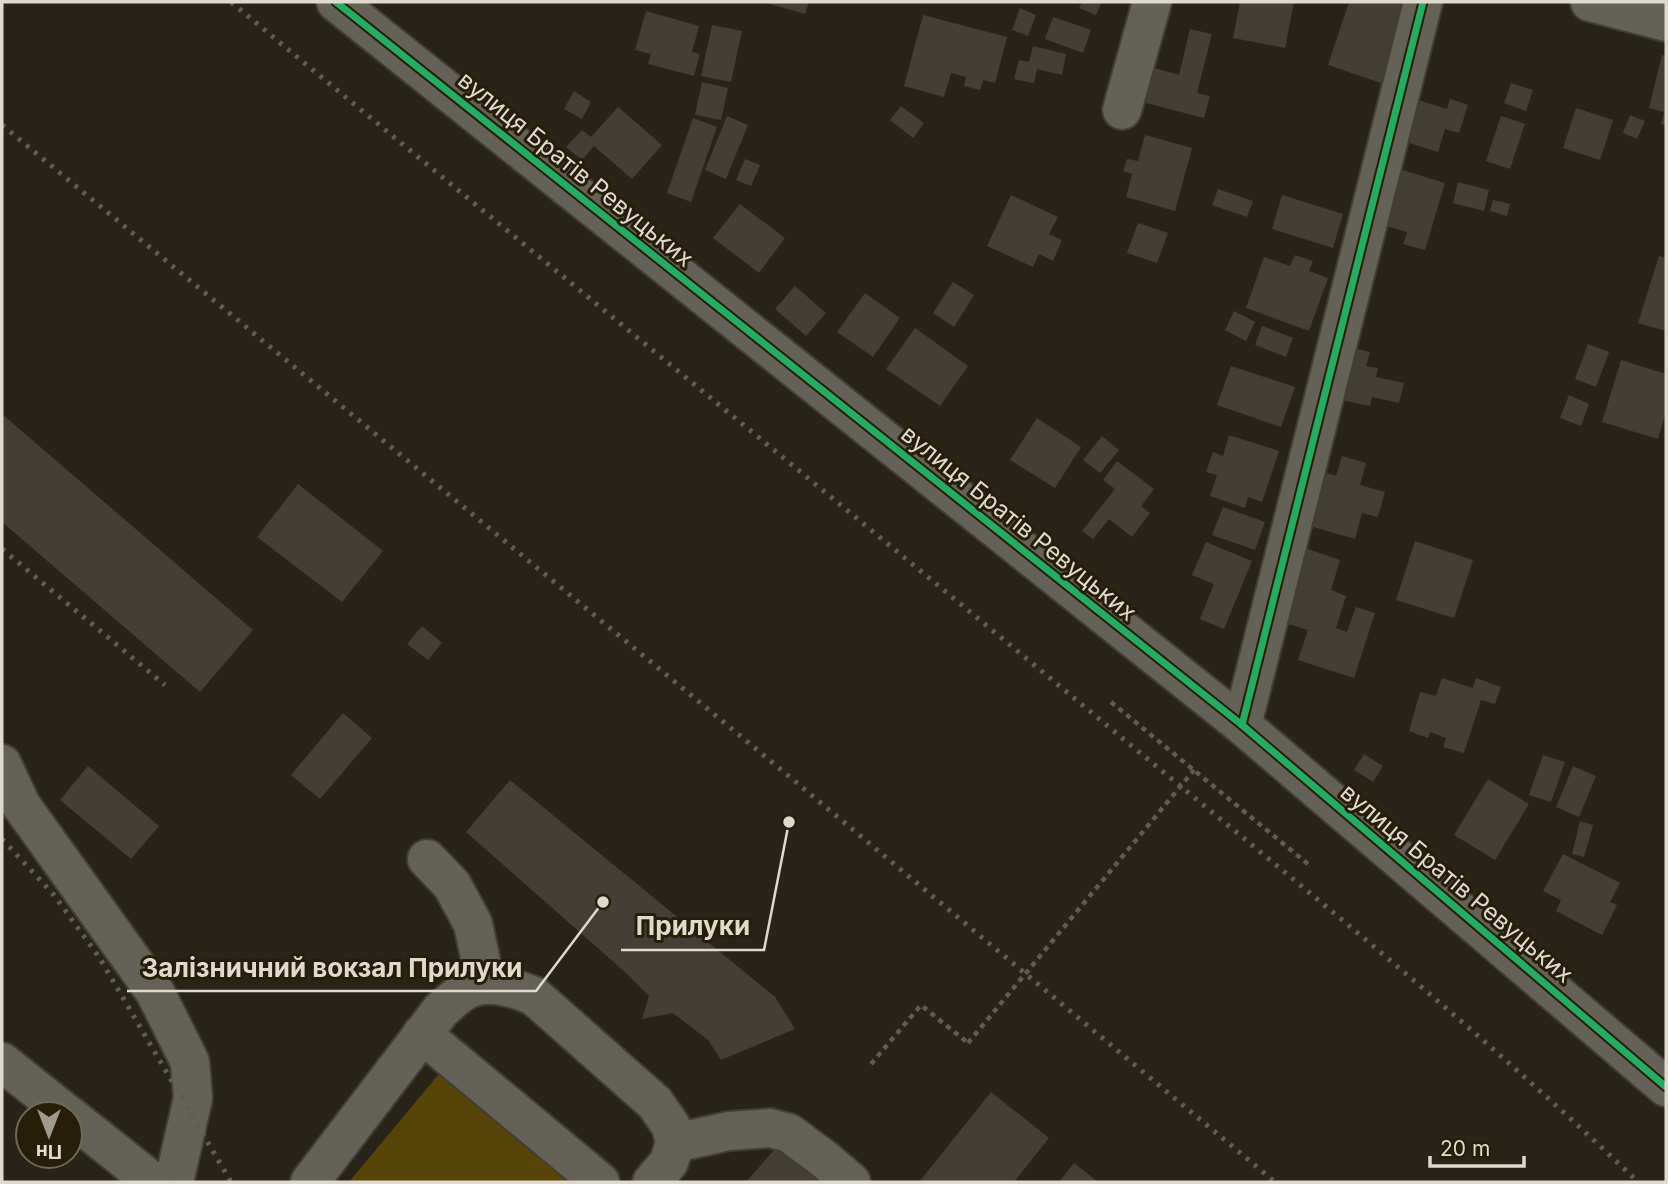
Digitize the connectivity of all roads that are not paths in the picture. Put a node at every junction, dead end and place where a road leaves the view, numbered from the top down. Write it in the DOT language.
graph roads {
  1 [pos="336,2"];
  2 [pos="1152,2"];
  3 [pos="1423,2"];
  4 [pos="1601,3"];
  5 [pos="1666,22"];
  6 [pos="1122,110"];
  7 [pos="1242,725"];
  8 [pos="2,764"];
  9 [pos="427,859"];
  10 [pos="486,985"];
  11 [pos="422,1034"];
  12 [pos="2,1062"];
  13 [pos="1666,1087"];
  14 [pos="50,1100"];
  15 [pos="84,1127"];
  16 [pos="675,1143"];
  17 [pos="153,1182"];
  18 [pos="174,1182"];
  19 [pos="310,1182"];
  20 [pos="600,1182"];
  21 [pos="652,1182"];
  22 [pos="851,1182"];
  1 -- 7 [label="street, вулиця Братів Ревуцьких"];
  2 -- 6 [label="street"];
  3 -- 7 [label="street"];
  4 -- 5 [label="street"];
  7 -- 13 [label="street, вулиця Братів Ревуцьких"];
  8 -- 18 [label="street"];
  9 -- 10 [label="street"];
  10 -- 11 [label="street"];
  10 -- 16 [label="street"];
  11 -- 19 [label="street"];
  11 -- 20 [label="street"];
  12 -- 14 [label="street"];
  15 -- 17 [label="street"];
  16 -- 21 [label="street"];
  16 -- 22 [label="street"];
}
